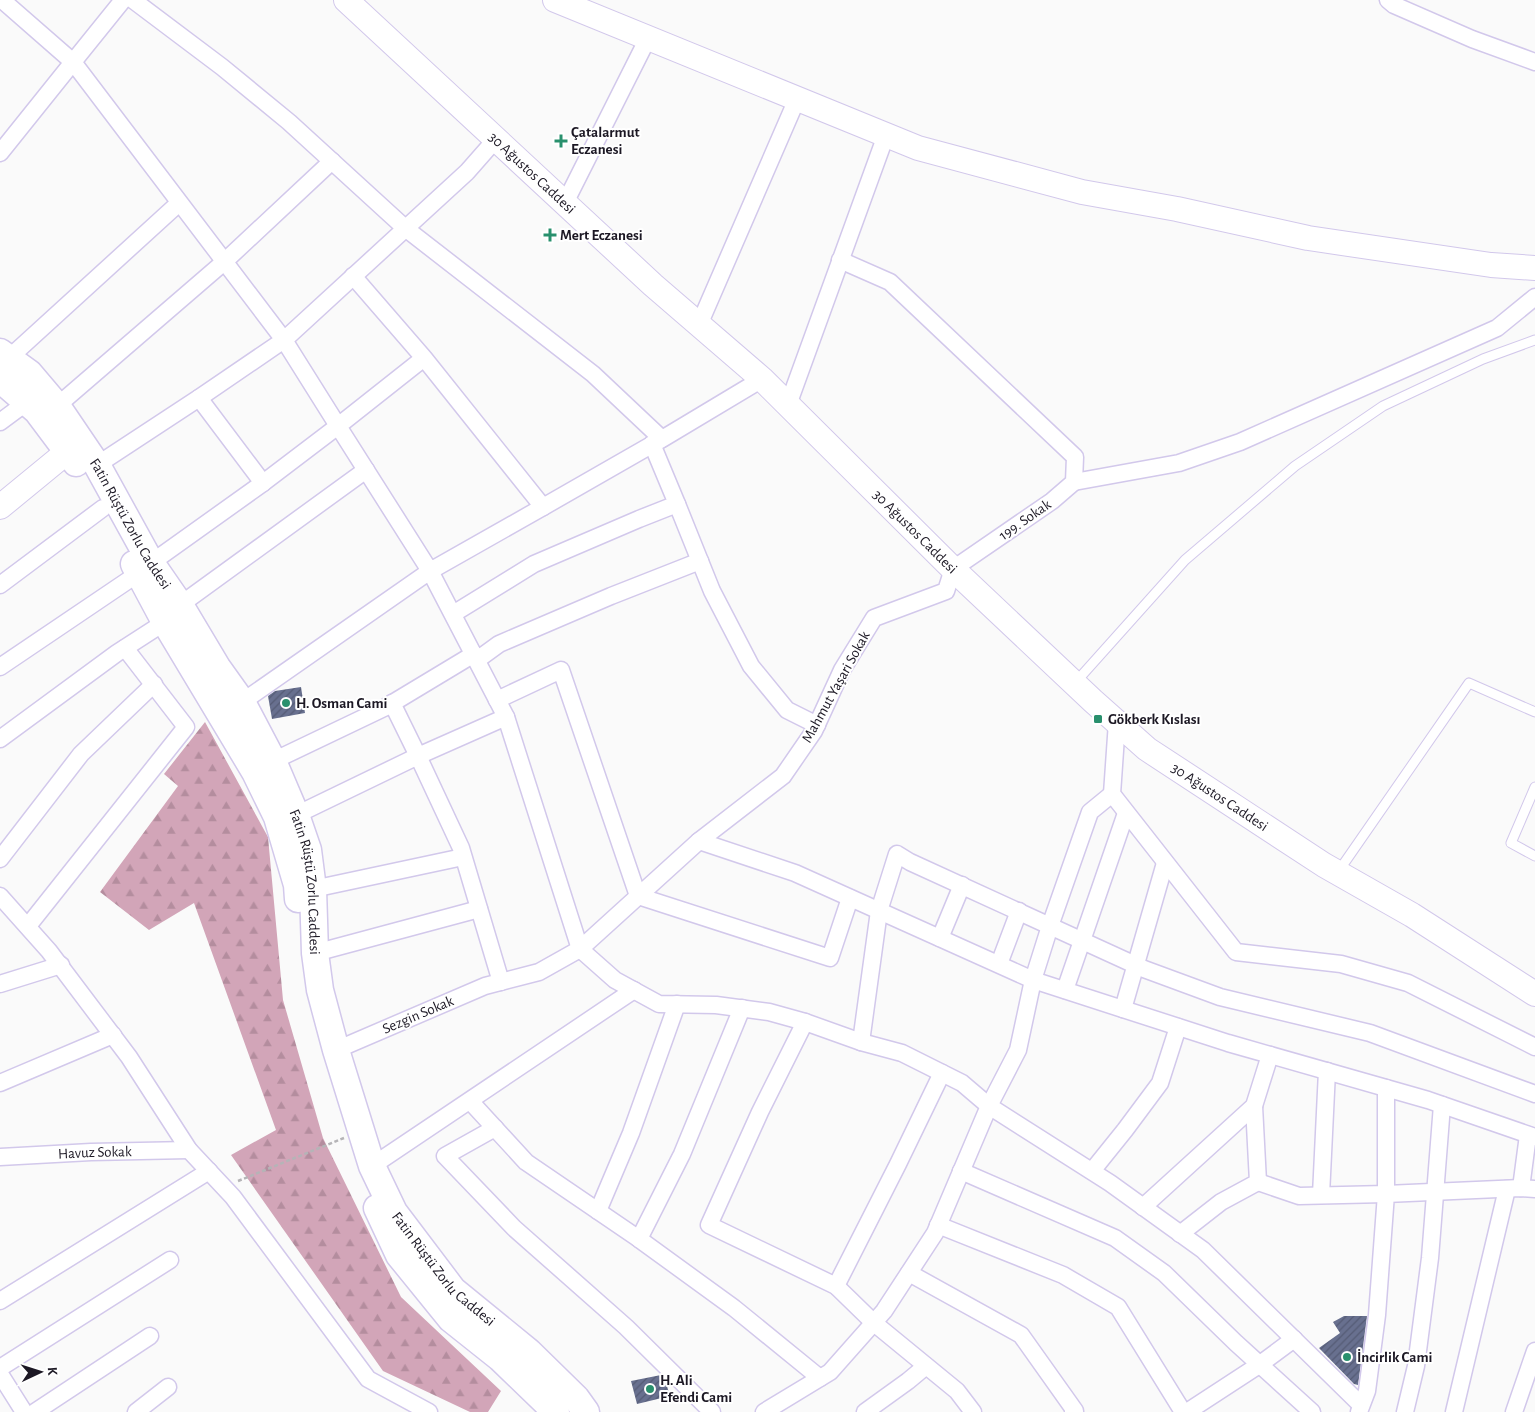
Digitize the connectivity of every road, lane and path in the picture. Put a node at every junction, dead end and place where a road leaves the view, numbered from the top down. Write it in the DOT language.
graph roads {
  1 [pos="2,0"];
  2 [pos="123,0"];
  3 [pos="133,0"];
  4 [pos="346,0"];
  5 [pos="555,0"];
  6 [pos="1388,0"];
  7 [pos="648,38"];
  8 [pos="73,62"];
  9 [pos="1535,62"];
  10 [pos="797,99"];
  11 [pos="886,135"];
  12 [pos="496,139"];
  13 [pos="0,154"];
  14 [pos="332,161"];
  15 [pos="179,203"];
  16 [pos="566,203"];
  17 [pos="406,228"];
  18 [pos="840,260"];
  19 [pos="224,262"];
  20 [pos="1535,268"];
  21 [pos="354,276"];
  22 [pos="1535,297"];
  23 [pos="699,325"];
  24 [pos="284,340"];
  25 [pos="1535,340"];
  26 [pos="424,358"];
  27 [pos="3,363"];
  28 [pos="762,379"];
  29 [pos="199,398"];
  30 [pos="27,402"];
  31 [pos="788,405"];
  32 [pos="57,406"];
  33 [pos="0,422"];
  34 [pos="338,426"];
  35 [pos="657,442"];
  36 [pos="67,452"];
  37 [pos="97,465"];
  38 [pos="366,470"];
  39 [pos="1074,482"];
  40 [pos="264,483"];
  41 [pos="677,504"];
  42 [pos="0,507"];
  43 [pos="543,507"];
  44 [pos="102,508"];
  45 [pos="700,561"];
  46 [pos="145,568"];
  47 [pos="953,569"];
  48 [pos="430,571"];
  49 [pos="0,585"];
  50 [pos="173,614"];
  51 [pos="453,614"];
  52 [pos="126,648"];
  53 [pos="475,657"];
  54 [pos="0,667"];
  55 [pos="154,684"];
  56 [pos="1074,684"];
  57 [pos="497,700"];
  58 [pos="242,702"];
  59 [pos="392,703"];
  60 [pos="1535,712"];
  61 [pos="506,717"];
  62 [pos="1117,722"];
  63 [pos="817,725"];
  64 [pos="0,739"];
  65 [pos="418,756"];
  66 [pos="273,760"];
  67 [pos="1535,786"];
  68 [pos="1112,794"];
  69 [pos="1126,813"];
  70 [pos="296,815"];
  71 [pos="699,841"];
  72 [pos="1535,856"];
  73 [pos="463,857"];
  74 [pos="0,859"];
  75 [pos="1165,863"];
  76 [pos="1337,872"];
  77 [pos="962,885"];
  78 [pos="313,890"];
  79 [pos="0,896"];
  80 [pos="638,896"];
  81 [pos="850,898"];
  82 [pos="479,909"];
  83 [pos="879,911"];
  84 [pos="1019,911"];
  85 [pos="28,926"];
  86 [pos="1050,926"];
  87 [pos="940,938"];
  88 [pos="1083,940"];
  89 [pos="580,949"];
  90 [pos="315,953"];
  91 [pos="999,964"];
  92 [pos="1136,965"];
  93 [pos="61,966"];
  94 [pos="1033,980"];
  95 [pos="501,982"];
  96 [pos="0,984"];
  97 [pos="634,990"];
  98 [pos="1065,990"];
  99 [pos="1535,994"];
  100 [pos="677,1004"];
  101 [pos="742,1008"];
  102 [pos="1123,1008"];
  103 [pos="806,1022"];
  104 [pos="1178,1027"];
  105 [pos="113,1035"];
  106 [pos="861,1042"];
  107 [pos="1535,1047"];
  108 [pos="336,1050"];
  109 [pos="1270,1055"];
  110 [pos="1326,1071"];
  111 [pos="942,1073"];
  112 [pos="0,1083"];
  113 [pos="1386,1088"];
  114 [pos="1535,1094"];
  115 [pos="470,1101"];
  116 [pos="1442,1105"];
  117 [pos="989,1106"];
  118 [pos="1254,1106"];
  119 [pos="495,1128"];
  120 [pos="347,1136"];
  121 [pos="1532,1136"];
  122 [pos="189,1150"];
  123 [pos="0,1157"];
  124 [pos="372,1166"];
  125 [pos="1092,1171"];
  126 [pos="209,1172"];
  127 [pos="961,1172"];
  128 [pos="1258,1182"];
  129 [pos="224,1187"];
  130 [pos="1521,1188"];
  131 [pos="1435,1192"];
  132 [pos="1386,1194"];
  133 [pos="1321,1195"];
  134 [pos="1143,1207"];
  135 [pos="598,1211"];
  136 [pos="938,1225"];
  137 [pos="1180,1234"];
  138 [pos="639,1238"];
  139 [pos="170,1260"];
  140 [pos="909,1273"];
  141 [pos="836,1286"];
  142 [pos="0,1301"];
  143 [pos="874,1323"];
  144 [pos="150,1336"];
  145 [pos="1294,1339"];
  146 [pos="1535,1351"];
  147 [pos="1260,1365"];
  148 [pos="926,1366"];
  149 [pos="0,1368"];
  150 [pos="0,1374"];
  151 [pos="820,1378"];
  152 [pos="168,1387"];
  153 [pos="1360,1409"];
  154 [pos="24,1412"];
  155 [pos="35,1412"];
  156 [pos="136,1412"];
  157 [pos="429,1412"];
  158 [pos="556,1412"];
  159 [pos="586,1412"];
  160 [pos="712,1412"];
  161 [pos="764,1412"];
  162 [pos="865,1412"];
  163 [pos="973,1412"];
  164 [pos="1073,1412"];
  165 [pos="1183,1412"];
  166 [pos="1187,1412"];
  167 [pos="1312,1412"];
  168 [pos="1405,1412"];
  169 [pos="1454,1412"];
  170 [pos="1514,1412"];
  1 -- 8 [label="street"];
  2 -- 8 [label="street"];
  3 -- 14 [label="street"];
  4 -- 12 [label="main road, 30 Ağustos Caddesi"];
  5 -- 7 [label="main road"];
  6 -- 9 [label="street"];
  7 -- 10 [label="main road"];
  7 -- 16 [label="street"];
  8 -- 13 [label="street"];
  8 -- 15 [label="street"];
  10 -- 11 [label="main road"];
  10 -- 23 [label="street"];
  11 -- 18 [label="street"];
  11 -- 20 [label="main road"];
  12 -- 16 [label="main road, 30 Ağustos Caddesi"];
  12 -- 17 [label="street"];
  14 -- 17 [label="street"];
  14 -- 19 [label="street"];
  15 -- 19 [label="street"];
  15 -- 27 [label="street"];
  16 -- 23 [label="main road, 30 Ağustos Caddesi"];
  17 -- 21 [label="street"];
  17 -- 35 [label="street"];
  18 -- 31 [label="street"];
  18 -- 39 [label="street"];
  19 -- 24 [label="street"];
  19 -- 32 [label="street"];
  21 -- 24 [label="street"];
  21 -- 26 [label="street"];
  22 -- 39 [label="street"];
  23 -- 28 [label="main road, 30 Ağustos Caddesi"];
  24 -- 29 [label="street"];
  24 -- 34 [label="street"];
  25 -- 56 [label="lane"];
  26 -- 34 [label="street"];
  26 -- 43 [label="street"];
  27 -- 30 [label="main road, Fatin Rüştü Zorlu Caddesi"];
  27 -- 32 [label="main road, Fatin Rüştü Zorlu Caddesi"];
  28 -- 31 [label="main road, 30 Ağustos Caddesi"];
  28 -- 35 [label="street"];
  29 -- 37 [label="street"];
  29 -- 40 [label="street"];
  30 -- 33 [label="street"];
  30 -- 36 [label="main road, Fatin Rüştü Zorlu Caddesi"];
  31 -- 47 [label="main road, 30 Ağustos Caddesi"];
  32 -- 37 [label="main road, Fatin Rüştü Zorlu Caddesi"];
  34 -- 38 [label="street"];
  34 -- 40 [label="street"];
  35 -- 41 [label="street"];
  35 -- 43 [label="street"];
  36 -- 42 [label="main road"];
  36 -- 44 [label="main road, Fatin Rüştü Zorlu Caddesi"];
  37 -- 46 [label="main road, Fatin Rüştü Zorlu Caddesi"];
  38 -- 48 [label="street"];
  38 -- 50 [label="street"];
  39 -- 47 [label="street, 199. Sokak"];
  40 -- 46 [label="street"];
  41 -- 45 [label="street"];
  41 -- 51 [label="street"];
  43 -- 48 [label="street"];
  44 -- 46 [label="main road, Fatin Rüştü Zorlu Caddesi"];
  44 -- 49 [label="street"];
  45 -- 53 [label="street"];
  45 -- 63 [label="street"];
  46 -- 50 [label="main road, Fatin Rüştü Zorlu Caddesi"];
  46 -- 54 [label="street"];
  47 -- 56 [label="main road, 30 Ağustos Caddesi"];
  47 -- 63 [label="street, Mahmut Yaşari Sokak"];
  48 -- 51 [label="street"];
  48 -- 58 [label="street"];
  50 -- 52 [label="street"];
  50 -- 58 [label="main road, Fatin Rüştü Zorlu Caddesi"];
  50 -- 120 [label="main road, Fatin Rüştü Zorlu Caddesi"];
  51 -- 53 [label="street"];
  52 -- 55 [label="street"];
  52 -- 64 [label="street"];
  53 -- 57 [label="street"];
  53 -- 59 [label="street"];
  55 -- 74 [label="street"];
  55 -- 85 [label="street"];
  56 -- 62 [label="main road, 30 Ağustos Caddesi"];
  57 -- 61 [label="street"];
  57 -- 80 [label="street"];
  58 -- 66 [label="main road, Fatin Rüştü Zorlu Caddesi"];
  59 -- 65 [label="street"];
  59 -- 66 [label="street"];
  60 -- 76 [label="lane"];
  61 -- 65 [label="street"];
  61 -- 89 [label="street"];
  62 -- 68 [label="street"];
  62 -- 76 [label="main road, 30 Ağustos Caddesi"];
  63 -- 71 [label="street, Mahmut Yaşari Sokak"];
  65 -- 70 [label="street"];
  65 -- 73 [label="street"];
  66 -- 70 [label="main road, Fatin Rüştü Zorlu Caddesi"];
  67 -- 72 [label="lane"];
  68 -- 69 [label="street"];
  68 -- 86 [label="street"];
  69 -- 75 [label="street"];
  69 -- 88 [label="street"];
  70 -- 78 [label="main road, Fatin Rüştü Zorlu Caddesi"];
  71 -- 80 [label="street, Mahmut Yaşari Sokak"];
  71 -- 81 [label="street"];
  73 -- 78 [label="street"];
  73 -- 82 [label="street"];
  75 -- 92 [label="street"];
  75 -- 107 [label="street"];
  76 -- 99 [label="main road, 30 Ağustos Caddesi"];
  77 -- 83 [label="street"];
  77 -- 84 [label="street"];
  77 -- 87 [label="street"];
  78 -- 90 [label="main road, Fatin Rüştü Zorlu Caddesi"];
  79 -- 85 [label="street"];
  80 -- 81 [label="street"];
  80 -- 89 [label="street, Mahmut Yaşari Sokak"];
  81 -- 83 [label="street"];
  82 -- 90 [label="street"];
  82 -- 95 [label="street"];
  83 -- 87 [label="street"];
  83 -- 106 [label="street"];
  84 -- 86 [label="street"];
  84 -- 91 [label="street"];
  85 -- 93 [label="street"];
  86 -- 88 [label="street"];
  86 -- 94 [label="street"];
  87 -- 91 [label="street"];
  88 -- 92 [label="street"];
  88 -- 98 [label="street"];
  89 -- 95 [label="street, Sezgin Sokak"];
  89 -- 97 [label="street"];
  90 -- 108 [label="main road, Fatin Rüştü Zorlu Caddesi"];
  91 -- 94 [label="street"];
  92 -- 102 [label="street"];
  92 -- 114 [label="street"];
  93 -- 96 [label="street"];
  93 -- 105 [label="street"];
  94 -- 98 [label="street"];
  94 -- 117 [label="street"];
  95 -- 108 [label="street, Sezgin Sokak"];
  97 -- 100 [label="street"];
  97 -- 115 [label="street"];
  98 -- 102 [label="street"];
  100 -- 101 [label="street"];
  100 -- 135 [label="street"];
  101 -- 103 [label="street"];
  101 -- 138 [label="street"];
  102 -- 104 [label="street"];
  103 -- 106 [label="street"];
  103 -- 141 [label="street"];
  104 -- 109 [label="street"];
  104 -- 125 [label="street"];
  105 -- 112 [label="street"];
  105 -- 122 [label="street"];
  106 -- 111 [label="street"];
  108 -- 124 [label="main road, Fatin Rüştü Zorlu Caddesi"];
  109 -- 110 [label="street"];
  109 -- 118 [label="street"];
  110 -- 113 [label="street"];
  110 -- 133 [label="street"];
  111 -- 117 [label="street"];
  111 -- 141 [label="street"];
  113 -- 116 [label="street"];
  113 -- 132 [label="street"];
  115 -- 119 [label="street"];
  115 -- 124 [label="street"];
  116 -- 121 [label="street"];
  116 -- 131 [label="street"];
  117 -- 125 [label="street"];
  117 -- 127 [label="street"];
  118 -- 128 [label="street"];
  118 -- 134 [label="street"];
  119 -- 135 [label="street"];
  119 -- 160 [label="street"];
  120 -- 129 [label="path"];
  120 -- 158 [label="main road, Fatin Rüştü Zorlu Caddesi"];
  121 -- 130 [label="street"];
  122 -- 123 [label="street, Havuz Sokak"];
  122 -- 126 [label="street"];
  124 -- 159 [label="main road, Fatin Rüştü Zorlu Caddesi"];
  125 -- 134 [label="street"];
  126 -- 129 [label="street"];
  126 -- 142 [label="street"];
  127 -- 136 [label="street"];
  127 -- 147 [label="street"];
  128 -- 133 [label="street"];
  128 -- 137 [label="street"];
  129 -- 157 [label="street"];
  130 -- 131 [label="street"];
  130 -- 169 [label="street"];
  131 -- 132 [label="street"];
  131 -- 168 [label="street"];
  132 -- 133 [label="street"];
  132 -- 153 [label="street"];
  134 -- 137 [label="street"];
  135 -- 138 [label="street"];
  136 -- 140 [label="street"];
  136 -- 165 [label="street"];
  137 -- 145 [label="street"];
  138 -- 151 [label="street"];
  139 -- 149 [label="street"];
  140 -- 143 [label="street"];
  140 -- 164 [label="street"];
  141 -- 143 [label="street"];
  143 -- 148 [label="street"];
  143 -- 151 [label="street"];
  144 -- 155 [label="street"];
  145 -- 147 [label="street"];
  145 -- 153 [label="street"];
  146 -- 170 [label="street"];
  147 -- 166 [label="street"];
  147 -- 167 [label="street"];
  148 -- 162 [label="street"];
  148 -- 163 [label="street"];
  150 -- 154 [label="street"];
  151 -- 161 [label="street"];
  152 -- 156 [label="street"];
}
